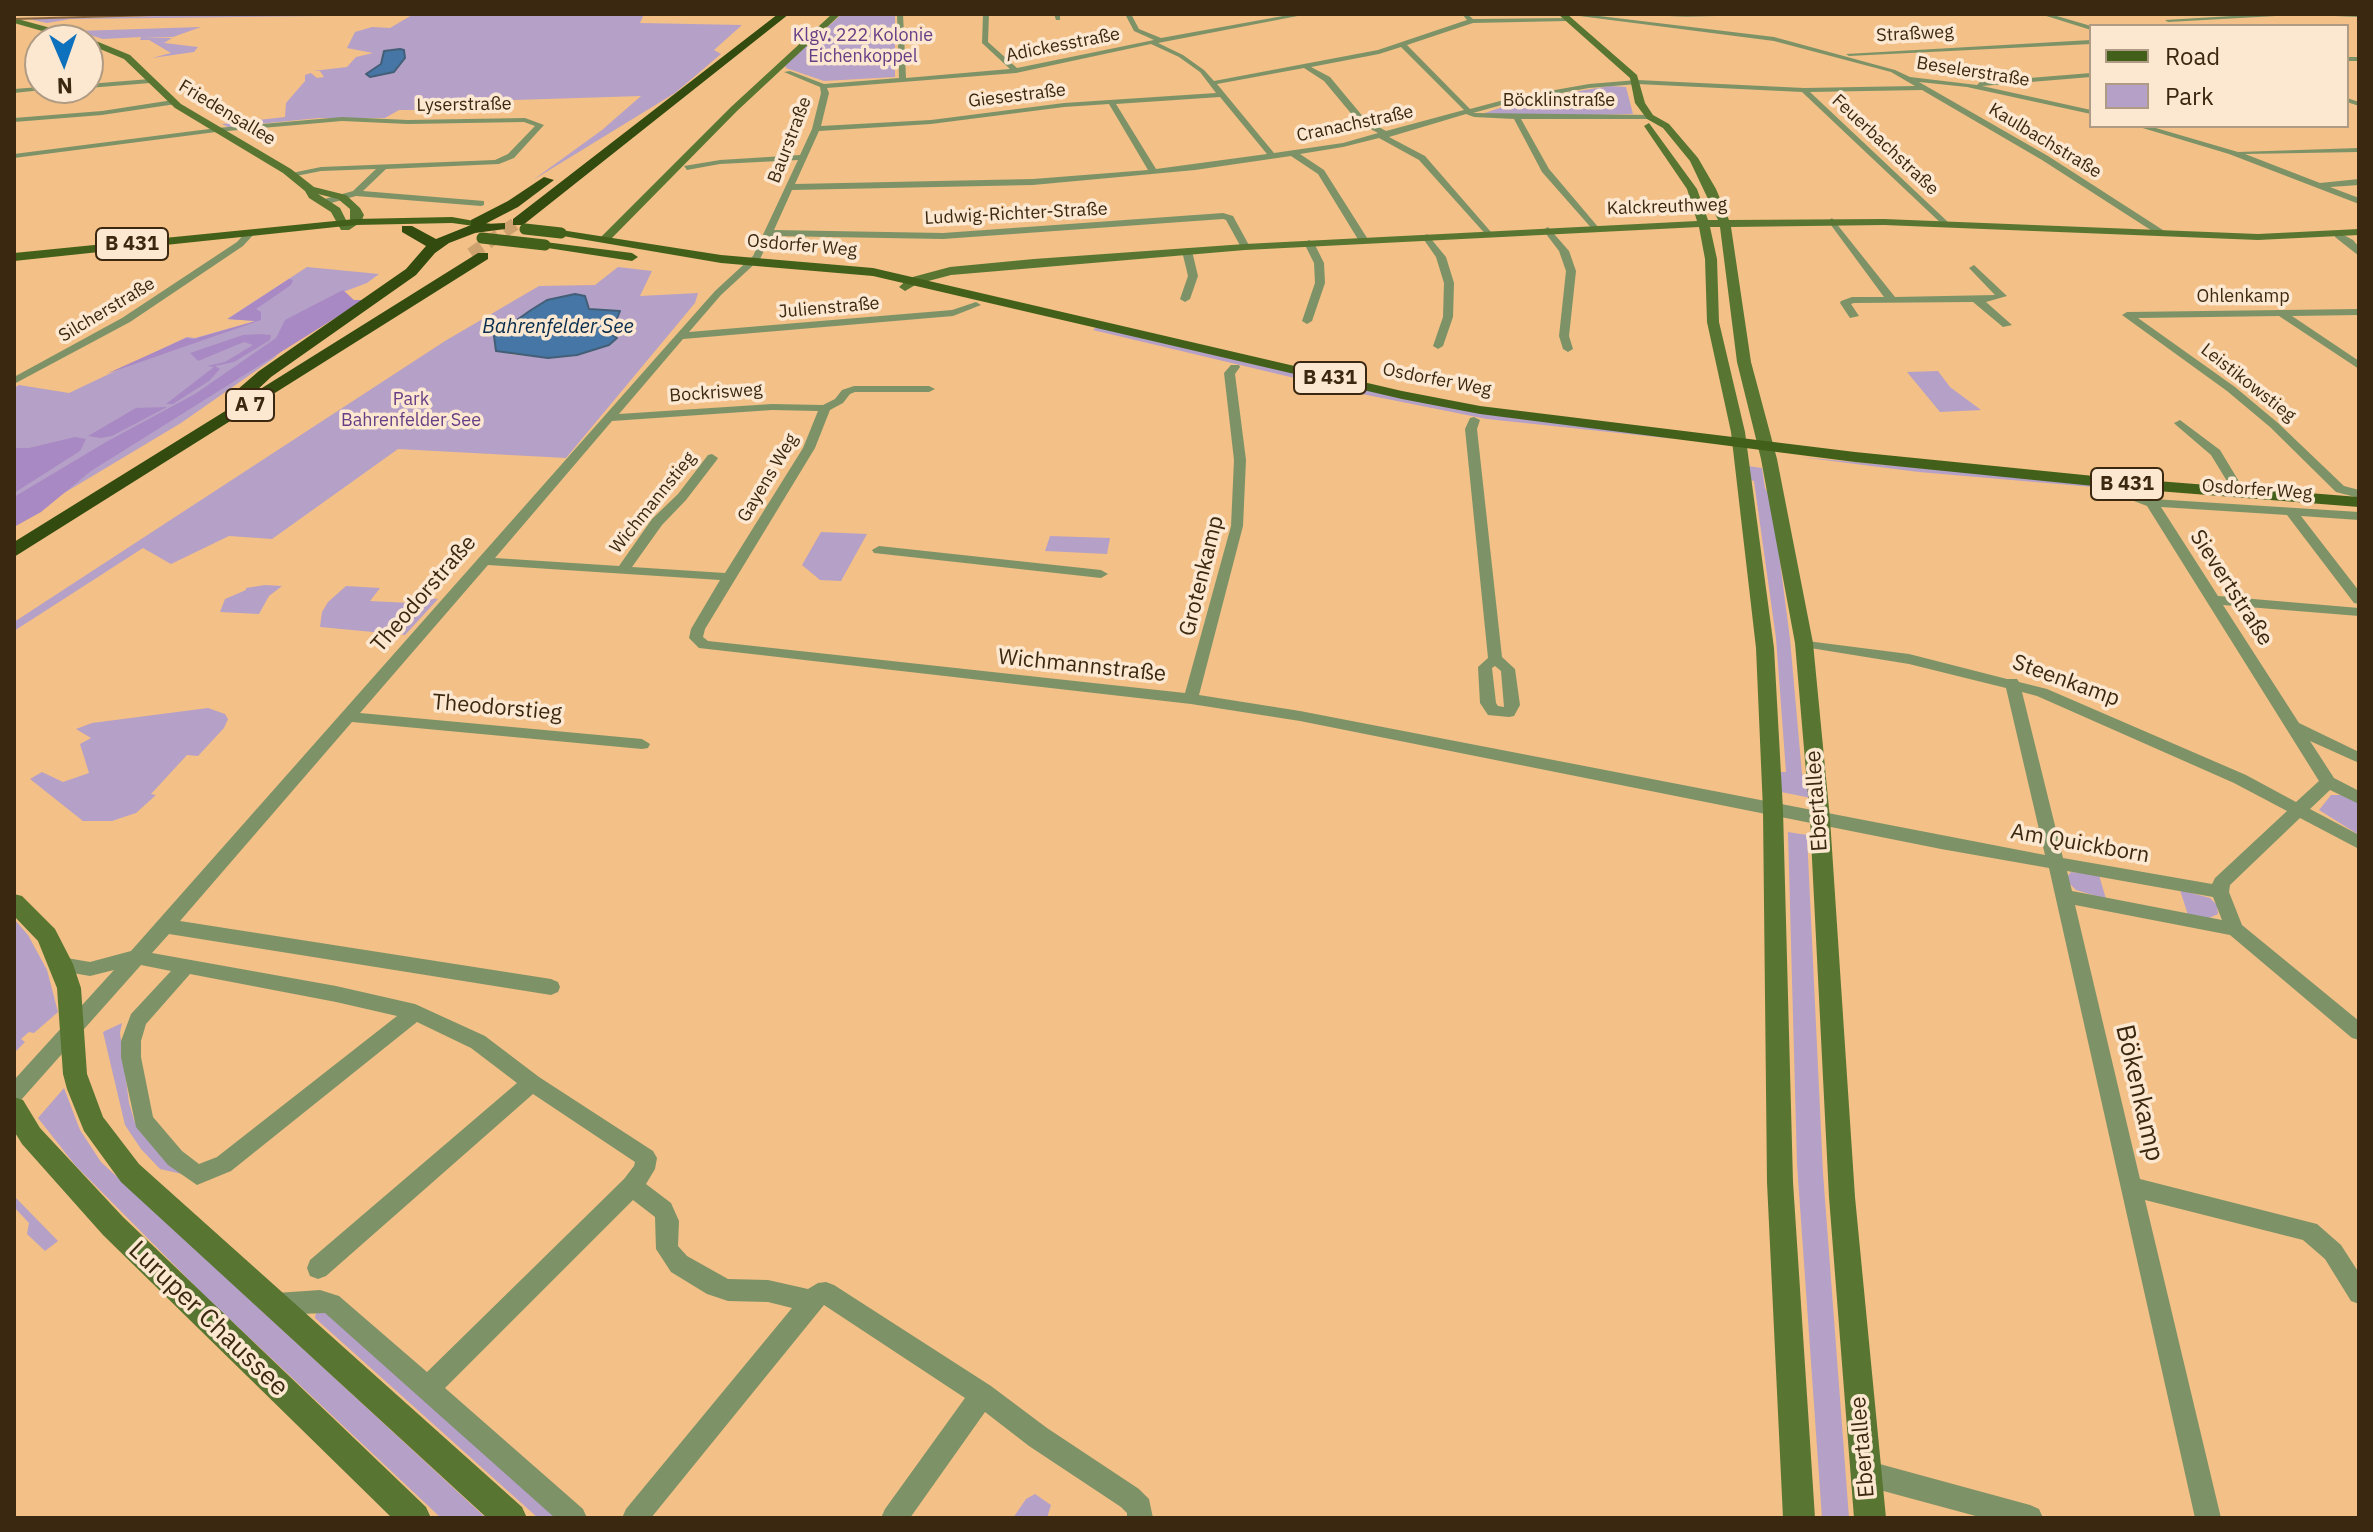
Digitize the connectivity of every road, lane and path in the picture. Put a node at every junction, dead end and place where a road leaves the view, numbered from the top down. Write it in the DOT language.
graph roads {
  1 [pos="784,14"];
  2 [pos="794,14"];
  3 [pos="837,14"];
  4 [pos="900,14"];
  5 [pos="986,14"];
  6 [pos="1128,14"];
  7 [pos="1305,14"];
  8 [pos="1463,14"];
  9 [pos="1809,14"];
  10 [pos="2043,14"];
  11 [pos="2157,14"];
  12 [pos="2309,14"];
  13 [pos="2335,14"];
  14 [pos="2359,15"];
  15 [pos="1283,16"];
  16 [pos="1566,16"];
  17 [pos="2168,20"];
  18 [pos="1472,21"];
  19 [pos="1638,22"];
  20 [pos="2174,24"];
  21 [pos="2089,27"];
  22 [pos="1158,42"];
  23 [pos="2089,42"];
  24 [pos="1404,46"];
  25 [pos="104,48"];
  26 [pos="1836,54"];
  27 [pos="1307,67"];
  28 [pos="1016,71"];
  29 [pos="788,72"];
  30 [pos="2089,75"];
  31 [pos="1908,79"];
  32 [pos="903,80"];
  33 [pos="150,81"];
  34 [pos="1637,82"];
  35 [pos="1213,83"];
  36 [pos="104,85"];
  37 [pos="1967,85"];
  38 [pos="823,86"];
  39 [pos="1922,88"];
  40 [pos="1804,90"];
  41 [pos="689,91"];
  42 [pos="1221,95"];
  43 [pos="173,102"];
  44 [pos="1111,102"];
  45 [pos="2089,112"];
  46 [pos="1469,113"];
  47 [pos="1650,117"];
  48 [pos="1517,118"];
  49 [pos="14,120"];
  50 [pos="2147,128"];
  51 [pos="816,129"];
  52 [pos="218,130"];
  53 [pos="1384,136"];
  54 [pos="2359,150"];
  55 [pos="2232,152"];
  56 [pos="1294,154"];
  57 [pos="14,156"];
  58 [pos="803,157"];
  59 [pos="1273,157"];
  60 [pos="382,168"];
  61 [pos="687,168"];
  62 [pos="1154,172"];
  63 [pos="291,174"];
  64 [pos="2359,182"];
  65 [pos="2317,185"];
  66 [pos="790,187"];
  67 [pos="310,189"];
  68 [pos="356,193"];
  69 [pos="342,197"];
  70 [pos="520,198"];
  71 [pos="2359,201"];
  72 [pos="324,202"];
  73 [pos="481,203"];
  74 [pos="1832,221"];
  75 [pos="1704,223"];
  76 [pos="1725,223"];
  77 [pos="347,224"];
  78 [pos="1945,224"];
  79 [pos="500,226"];
  80 [pos="380,228"];
  81 [pos="1594,228"];
  82 [pos="407,229"];
  83 [pos="1548,230"];
  84 [pos="2359,232"];
  85 [pos="250,233"];
  86 [pos="1488,234"];
  87 [pos="2163,234"];
  88 [pos="2338,235"];
  89 [pos="471,236"];
  90 [pos="768,236"];
  91 [pos="1427,237"];
  92 [pos="605,239"];
  93 [pos="1364,241"];
  94 [pos="1309,243"];
  95 [pos="545,245"];
  96 [pos="1245,247"];
  97 [pos="430,250"];
  98 [pos="1187,251"];
  99 [pos="2359,253"];
  100 [pos="14,257"];
  101 [pos="741,265"];
  102 [pos="1974,268"];
  103 [pos="915,284"];
  104 [pos="1185,299"];
  105 [pos="1892,300"];
  106 [pos="1977,300"];
  107 [pos="976,305"];
  108 [pos="2359,312"];
  109 [pos="2281,313"];
  110 [pos="2127,315"];
  111 [pos="1854,316"];
  112 [pos="1307,321"];
  113 [pos="2007,325"];
  114 [pos="683,336"];
  115 [pos="1438,346"];
  116 [pos="1568,349"];
  117 [pos="2359,366"];
  118 [pos="1235,367"];
  119 [pos="14,381"];
  120 [pos="929,389"];
  121 [pos="228,406"];
  122 [pos="825,408"];
  123 [pos="611,418"];
  124 [pos="1474,420"];
  125 [pos="2180,423"];
  126 [pos="1739,449"];
  127 [pos="1768,452"];
  128 [pos="712,458"];
  129 [pos="2340,489"];
  130 [pos="2119,493"];
  131 [pos="2240,493"];
  132 [pos="2359,494"];
  133 [pos="2306,499"];
  134 [pos="2359,502"];
  135 [pos="2152,503"];
  136 [pos="2291,512"];
  137 [pos="2359,516"];
  138 [pos="14,538"];
  139 [pos="879,550"];
  140 [pos="14,551"];
  141 [pos="485,561"];
  142 [pos="622,571"];
  143 [pos="1101,574"];
  144 [pos="729,577"];
  145 [pos="2213,600"];
  146 [pos="2359,600"];
  147 [pos="2359,612"];
  148 [pos="1804,643"];
  149 [pos="1495,659"];
  150 [pos="2012,682"];
  151 [pos="1191,699"];
  152 [pos="348,717"];
  153 [pos="2292,726"];
  154 [pos="642,744"];
  155 [pos="2359,758"];
  156 [pos="2328,782"];
  157 [pos="2359,798"];
  158 [pos="1773,810"];
  159 [pos="2297,810"];
  160 [pos="1820,819"];
  161 [pos="2359,843"];
  162 [pos="2056,864"];
  163 [pos="2220,892"];
  164 [pos="2064,896"];
  165 [pos="14,902"];
  166 [pos="165,926"];
  167 [pos="2235,929"];
  168 [pos="137,957"];
  169 [pos="61,964"];
  170 [pos="186,966"];
  171 [pos="551,987"];
  172 [pos="415,1012"];
  173 [pos="72,1030"];
  174 [pos="2359,1032"];
  175 [pos="532,1083"];
  176 [pos="14,1094"];
  177 [pos="14,1108"];
  178 [pos="632,1186"];
  179 [pos="2132,1187"];
  180 [pos="318,1268"];
  181 [pos="2359,1293"];
  182 [pos="812,1301"];
  183 [pos="276,1304"];
  184 [pos="427,1389"];
  185 [pos="982,1395"];
  186 [pos="1865,1473"];
  187 [pos="415,1518"];
  188 [pos="511,1518"];
  189 [pos="574,1518"];
  190 [pos="635,1518"];
  191 [pos="894,1518"];
  192 [pos="1140,1518"];
  193 [pos="1799,1518"];
  194 [pos="1870,1518"];
  195 [pos="2030,1518"];
  196 [pos="2208,1518"];
  1 -- 41 [label="highway"];
  2 -- 41 [label="highway"];
  3 -- 92 [label="main road, Baurstraße"];
  4 -- 32 [label="street"];
  5 -- 28 [label="street"];
  6 -- 22 [label="street"];
  7 -- 15 [label="street, Adickesstraße"];
  8 -- 18 [label="street"];
  9 -- 19 [label="street"];
  10 -- 21 [label="street"];
  11 -- 17 [label="street"];
  12 -- 17 [label="street"];
  13 -- 14 [label="street"];
  15 -- 22 [label="street, Adickesstraße"];
  16 -- 18 [label="street, Beselerstraße"];
  16 -- 19 [label="street, Beselerstraße"];
  16 -- 34 [label="main road"];
  17 -- 20 [label="street"];
  18 -- 24 [label="street"];
  19 -- 26 [label="street, Beselerstraße"];
  22 -- 28 [label="street, Adickesstraße"];
  22 -- 35 [label="street"];
  23 -- 26 [label="street, Straßweg"];
  24 -- 27 [label="street"];
  24 -- 46 [label="street"];
  25 -- 33 [label="main road, Friedensallee"];
  26 -- 31 [label="street, Beselerstraße"];
  27 -- 35 [label="street"];
  27 -- 53 [label="street"];
  28 -- 32 [label="street, Adickesstraße"];
  29 -- 38 [label="street, Baurstraße"];
  30 -- 37 [label="street"];
  31 -- 37 [label="street, Beselerstraße"];
  31 -- 39 [label="street, Kaulbachstraße"];
  32 -- 38 [label="street, Adickesstraße"];
  33 -- 36 [label="street"];
  33 -- 43 [label="main road, Friedensallee"];
  34 -- 40 [label="street, Cranachstraße"];
  34 -- 46 [label="street, Cranachstraße"];
  34 -- 47 [label="main road, Ebertallee"];
  35 -- 42 [label="street"];
  37 -- 45 [label="street, Beselerstraße"];
  38 -- 51 [label="street, Baurstraße"];
  39 -- 40 [label="street, Cranachstraße"];
  39 -- 87 [label="street, Kaulbachstraße"];
  40 -- 78 [label="street, Feuerbachstraße"];
  41 -- 70 [label="highway"];
  42 -- 44 [label="street, Giesestraße"];
  42 -- 59 [label="street"];
  43 -- 49 [label="street"];
  43 -- 52 [label="main road, Friedensallee"];
  44 -- 51 [label="street, Giesestraße"];
  44 -- 62 [label="street"];
  46 -- 48 [label="street, Böcklinstraße"];
  46 -- 53 [label="street, Cranachstraße"];
  47 -- 48 [label="street, Böcklinstraße"];
  47 -- 75 [label="main road, Ebertallee"];
  47 -- 76 [label="main road, Ebertallee"];
  48 -- 81 [label="street"];
  50 -- 55 [label="street"];
  51 -- 58 [label="street, Baurstraße"];
  52 -- 57 [label="street"];
  52 -- 60 [label="street, Lyserstraße"];
  52 -- 63 [label="main road, Friedensallee"];
  53 -- 56 [label="street, Cranachstraße"];
  53 -- 86 [label="street"];
  54 -- 55 [label="street"];
  55 -- 65 [label="street"];
  56 -- 59 [label="street, Cranachstraße"];
  56 -- 93 [label="street"];
  58 -- 61 [label="street"];
  58 -- 66 [label="street, Baurstraße"];
  59 -- 62 [label="street, Cranachstraße"];
  60 -- 63 [label="street, Lyserstraße"];
  60 -- 68 [label="street"];
  62 -- 66 [label="street, Cranachstraße"];
  63 -- 67 [label="main road, Friedensallee"];
  64 -- 65 [label="street"];
  65 -- 71 [label="street"];
  66 -- 90 [label="street, Baurstraße"];
  67 -- 69 [label="main road, Friedensallee"];
  67 -- 72 [label="main road, Friedensallee"];
  68 -- 69 [label="street"];
  68 -- 73 [label="street"];
  69 -- 72 [label="street"];
  69 -- 77 [label="main road"];
  70 -- 89 [label="highway"];
  70 -- 89 [label="highway"];
  72 -- 77 [label="main road, Friedensallee"];
  74 -- 76 [label="main road, Kalckreuthweg"];
  74 -- 78 [label="main road, Kalckreuthweg"];
  74 -- 105 [label="street"];
  75 -- 76 [label="main road, Kalckreuthweg"];
  75 -- 81 [label="main road, Kalckreuthweg"];
  75 -- 126 [label="main road, Ebertallee"];
  76 -- 127 [label="main road, Ebertallee"];
  77 -- 80 [label="main road, B 431"];
  77 -- 85 [label="main road, B 431"];
  77 -- 89 [label="main road, B 431"];
  78 -- 87 [label="main road, Kalckreuthweg"];
  79 -- 89 [label="highway"];
  79 -- 92 [label="main road, Osdorfer Weg / B 431, bridge"];
  80 -- 82 [label="main road, B 431"];
  80 -- 89 [label="main road, B 431"];
  81 -- 83 [label="main road, Kalckreuthweg"];
  82 -- 89 [label="main road, B 431"];
  82 -- 97 [label="highway"];
  83 -- 86 [label="main road, Kalckreuthweg"];
  83 -- 116 [label="street"];
  84 -- 88 [label="main road, Kalckreuthweg"];
  85 -- 100 [label="main road, B 431"];
  85 -- 119 [label="street, Silcherstraße"];
  86 -- 91 [label="main road, Kalckreuthweg"];
  87 -- 88 [label="main road, Kalckreuthweg"];
  88 -- 99 [label="street"];
  89 -- 95 [label="main road, Osdorfer Weg / B 431, bridge"];
  89 -- 97 [label="highway"];
  89 -- 121 [label="highway, A 7"];
  89 -- 140 [label="highway, A 7"];
  90 -- 96 [label="street, Ludwig-Richter-Straße"];
  90 -- 101 [label="street, Baurstraße"];
  91 -- 93 [label="main road, Kalckreuthweg"];
  91 -- 115 [label="street"];
  92 -- 95 [label="main road"];
  92 -- 101 [label="main road, Osdorfer Weg / B 431"];
  93 -- 94 [label="main road, Kalckreuthweg"];
  94 -- 96 [label="main road, Kalckreuthweg"];
  94 -- 112 [label="street"];
  95 -- 101 [label="main road, Osdorfer Weg / B 431"];
  96 -- 98 [label="main road, Kalckreuthweg"];
  97 -- 121 [label="highway"];
  98 -- 103 [label="main road, Kalckreuthweg"];
  98 -- 104 [label="street"];
  101 -- 103 [label="main road, Osdorfer Weg / B 431"];
  101 -- 114 [label="street, Theodorstraße"];
  102 -- 106 [label="street"];
  103 -- 107 [label="main road, Osdorfer Weg / B 431"];
  103 -- 126 [label="main road, Osdorfer Weg / B 431"];
  105 -- 106 [label="street"];
  105 -- 111 [label="street"];
  106 -- 113 [label="street"];
  107 -- 114 [label="street, Julienstraße"];
  107 -- 118 [label="main road, Osdorfer Weg / B 431"];
  108 -- 109 [label="street, Ohlenkamp"];
  109 -- 110 [label="street, Ohlenkamp"];
  109 -- 117 [label="street"];
  110 -- 129 [label="street, Leistikowstieg"];
  114 -- 123 [label="street, Theodorstraße"];
  118 -- 124 [label="main road, Osdorfer Weg / B 431"];
  118 -- 151 [label="street, Grotenkamp"];
  120 -- 122 [label="street"];
  121 -- 138 [label="highway, A 7"];
  122 -- 123 [label="street, Bockrisweg"];
  122 -- 144 [label="street, Gayens Weg"];
  123 -- 141 [label="street, Theodorstraße"];
  124 -- 126 [label="main road, Osdorfer Weg / B 431"];
  124 -- 149 [label="street"];
  125 -- 131 [label="street"];
  126 -- 127 [label="main road, Osdorfer Weg / B 431"];
  126 -- 158 [label="main road, Ebertallee"];
  127 -- 130 [label="main road, Osdorfer Weg / B 431"];
  127 -- 131 [label="main road, Osdorfer Weg / B 431"];
  127 -- 148 [label="main road, Ebertallee"];
  128 -- 142 [label="street, Wichmannstieg"];
  129 -- 132 [label="street, Osdorfer Weg"];
  130 -- 133 [label="main road, Osdorfer Weg / B 431"];
  130 -- 135 [label="street"];
  131 -- 133 [label="main road, Osdorfer Weg / B 431"];
  133 -- 134 [label="main road, Osdorfer Weg / B 431"];
  135 -- 136 [label="street, Osdorfer Weg"];
  135 -- 145 [label="street, Sievertstraße"];
  136 -- 137 [label="street, Osdorfer Weg"];
  136 -- 146 [label="street"];
  139 -- 143 [label="street"];
  141 -- 142 [label="street"];
  141 -- 152 [label="street, Theodorstraße"];
  142 -- 144 [label="street"];
  144 -- 151 [label="street, Wichmannstraße"];
  145 -- 147 [label="street"];
  145 -- 153 [label="street, Sievertstraße"];
  148 -- 150 [label="street, Steenkamp"];
  148 -- 160 [label="main road, Ebertallee"];
  150 -- 159 [label="street, Steenkamp"];
  150 -- 162 [label="street, Bökenkamp"];
  151 -- 158 [label="street, Wichmannstraße"];
  152 -- 154 [label="street, Theodorstieg"];
  152 -- 166 [label="street, Theodorstraße"];
  153 -- 155 [label="street"];
  153 -- 156 [label="street, Sievertstraße"];
  156 -- 157 [label="street"];
  156 -- 159 [label="street"];
  158 -- 160 [label="street, Wichmannstraße"];
  158 -- 193 [label="main road, Ebertallee"];
  159 -- 161 [label="street, Steenkamp"];
  159 -- 163 [label="street"];
  160 -- 162 [label="street, Am Quickborn"];
  160 -- 186 [label="main road, Ebertallee"];
  162 -- 163 [label="street, Am Quickborn"];
  162 -- 164 [label="street, Bökenkamp"];
  163 -- 167 [label="street"];
  164 -- 167 [label="street"];
  164 -- 179 [label="street, Bökenkamp"];
  165 -- 169 [label="main road"];
  166 -- 168 [label="street, Theodorstraße"];
  166 -- 171 [label="street"];
  167 -- 174 [label="street"];
  168 -- 169 [label="street"];
  168 -- 170 [label="street"];
  168 -- 173 [label="street, Theodorstraße"];
  169 -- 173 [label="main road"];
  170 -- 172 [label="street"];
  170 -- 172 [label="street"];
  172 -- 175 [label="street"];
  173 -- 176 [label="street, Theodorstraße"];
  173 -- 183 [label="main road"];
  175 -- 178 [label="street"];
  175 -- 180 [label="street"];
  177 -- 187 [label="main road, Luruper Chaussee"];
  178 -- 182 [label="street"];
  178 -- 184 [label="street"];
  179 -- 181 [label="street"];
  179 -- 196 [label="street, Bökenkamp"];
  182 -- 185 [label="street"];
  182 -- 190 [label="street"];
  183 -- 184 [label="street"];
  183 -- 188 [label="main road"];
  184 -- 189 [label="street"];
  185 -- 191 [label="street"];
  185 -- 192 [label="street"];
  186 -- 194 [label="main road, Ebertallee"];
  186 -- 195 [label="street"];
}
